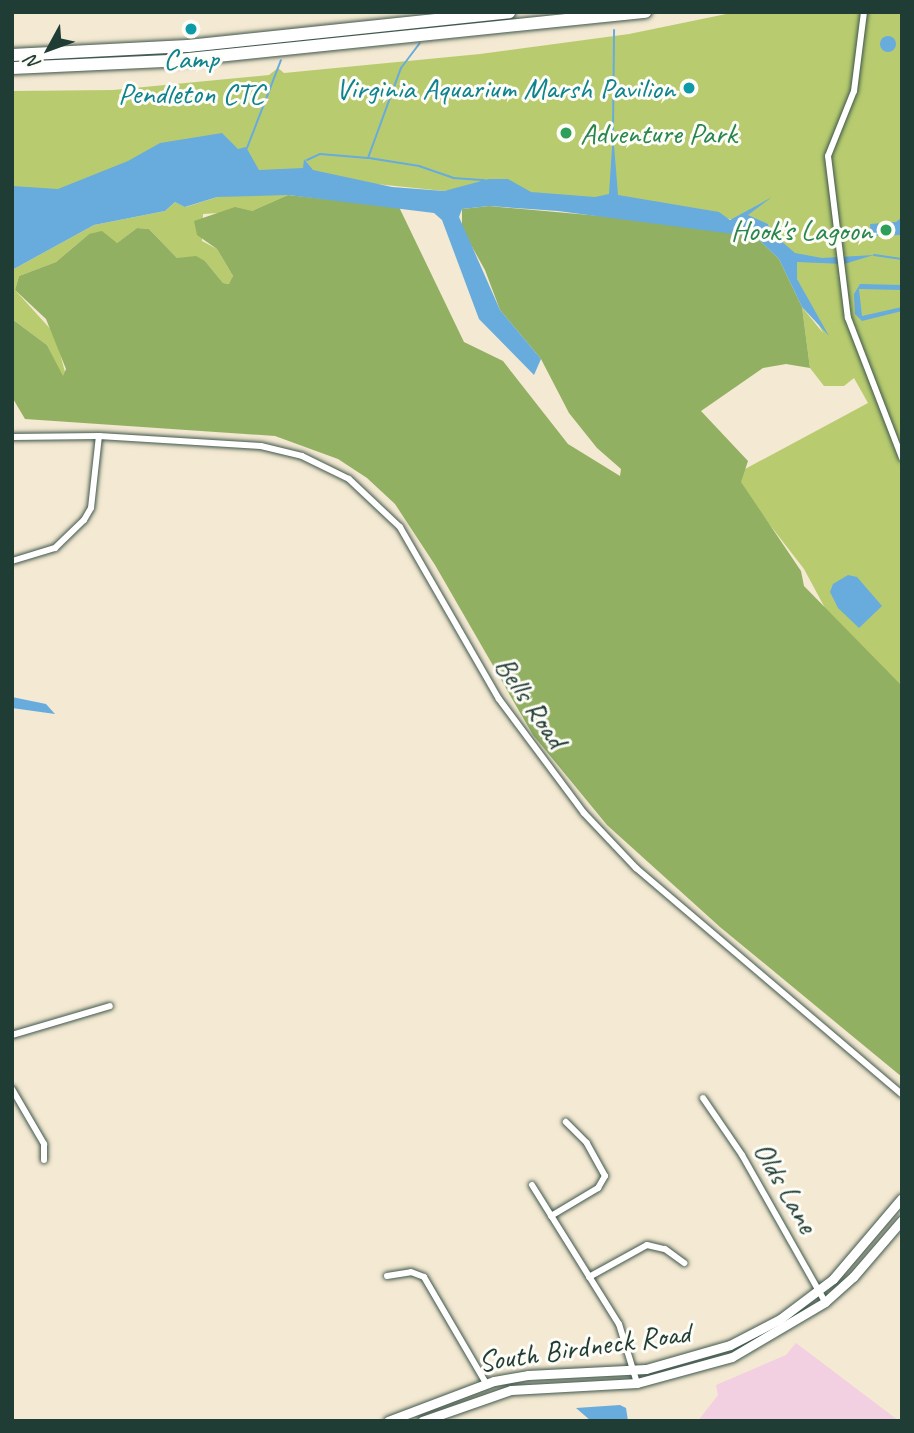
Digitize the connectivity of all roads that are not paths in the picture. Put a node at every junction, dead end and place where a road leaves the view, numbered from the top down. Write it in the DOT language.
graph roads {
  1 [pos="509,12"];
  2 [pos="645,12"];
  3 [pos="864,12"];
  4 [pos="12,55"];
  5 [pos="12,68"];
  6 [pos="99,436"];
  7 [pos="12,437"];
  8 [pos="902,458"];
  9 [pos="12,561"];
  10 [pos="110,1006"];
  11 [pos="12,1035"];
  12 [pos="12,1089"];
  13 [pos="902,1094"];
  14 [pos="703,1098"];
  15 [pos="566,1122"];
  16 [pos="44,1160"];
  17 [pos="532,1185"];
  18 [pos="902,1198"];
  19 [pos="551,1216"];
  20 [pos="902,1220"];
  21 [pos="684,1263"];
  22 [pos="387,1276"];
  23 [pos="589,1277"];
  24 [pos="819,1290"];
  25 [pos="825,1302"];
  26 [pos="634,1371"];
  27 [pos="486,1383"];
  28 [pos="636,1383"];
  29 [pos="388,1421"];
  30 [pos="422,1421"];
  1 -- 4 [label="highway"];
  2 -- 5 [label="highway"];
  3 -- 8 [label="street"];
  6 -- 7 [label="street, Bells Road"];
  6 -- 9 [label="street"];
  6 -- 13 [label="street, Bells Road"];
  10 -- 11 [label="street"];
  12 -- 16 [label="street"];
  14 -- 24 [label="street, Olds Lane"];
  15 -- 19 [label="street"];
  17 -- 19 [label="street"];
  18 -- 24 [label="main road, South Birdneck Road"];
  19 -- 23 [label="street"];
  20 -- 25 [label="main road, South Birdneck Road"];
  21 -- 23 [label="street"];
  22 -- 27 [label="street"];
  23 -- 26 [label="street"];
  24 -- 25 [label="street, Olds Lane"];
  24 -- 26 [label="main road, South Birdneck Road"];
  25 -- 28 [label="main road, South Birdneck Road"];
  26 -- 27 [label="main road, South Birdneck Road"];
  26 -- 28 [label="street"];
  27 -- 29 [label="main road, South Birdneck Road"];
  28 -- 30 [label="main road, South Birdneck Road"];
}
